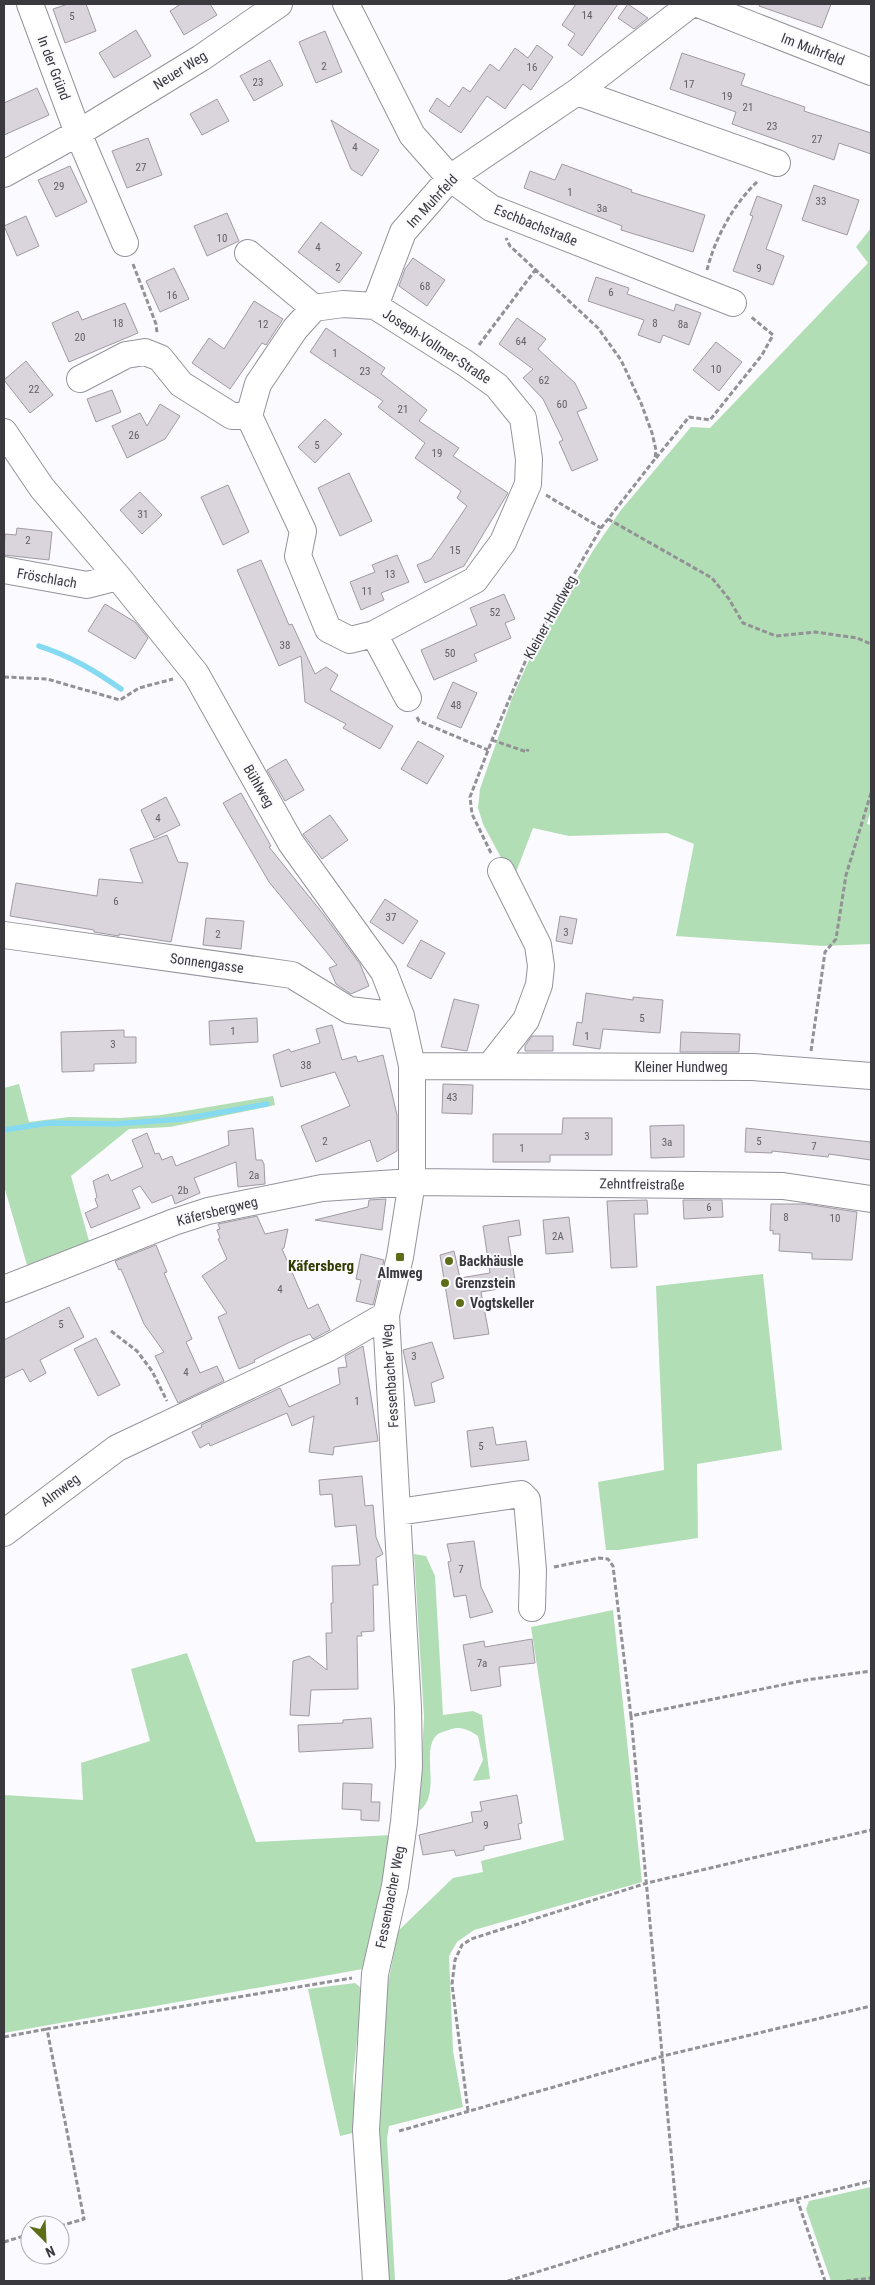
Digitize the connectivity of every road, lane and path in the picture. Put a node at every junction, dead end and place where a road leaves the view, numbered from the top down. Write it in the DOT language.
graph roads {
  1 [pos="30,4"];
  2 [pos="279,4"];
  3 [pos="346,4"];
  4 [pos="691,4"];
  5 [pos="698,4"];
  6 [pos="871,72"];
  7 [pos="577,92"];
  8 [pos="78,132"];
  9 [pos="777,163"];
  10 [pos="4,174"];
  11 [pos="450,178"];
  12 [pos="491,208"];
  13 [pos="125,243"];
  14 [pos="248,253"];
  15 [pos="536,270"];
  16 [pos="702,291"];
  17 [pos="734,303"];
  18 [pos="375,306"];
  19 [pos="314,308"];
  20 [pos="160,358"];
  21 [pos="465,363"];
  22 [pos="80,378"];
  23 [pos="249,416"];
  24 [pos="4,432"];
  25 [pos="655,459"];
  26 [pos="528,484"];
  27 [pos="608,519"];
  28 [pos="601,528"];
  29 [pos="4,570"];
  30 [pos="118,577"];
  31 [pos="374,634"];
  32 [pos="871,644"];
  33 [pos="196,674"];
  34 [pos="4,677"];
  35 [pos="408,698"];
  36 [pos="492,740"];
  37 [pos="528,749"];
  38 [pos="488,750"];
  39 [pos="871,793"];
  40 [pos="501,871"];
  41 [pos="4,935"];
  42 [pos="401,1016"];
  43 [pos="412,1066"];
  44 [pos="490,1066"];
  45 [pos="808,1071"];
  46 [pos="871,1076"];
  47 [pos="412,1182"];
  48 [pos="871,1199"];
  49 [pos="4,1288"];
  50 [pos="386,1315"];
  51 [pos="111,1331"];
  52 [pos="177,1419"];
  53 [pos="398,1512"];
  54 [pos="4,1533"];
  55 [pos="533,1570"];
  56 [pos="532,1608"];
  57 [pos="871,1671"];
  58 [pos="631,1716"];
  59 [pos="871,1830"];
  60 [pos="647,1883"];
  61 [pos="375,1974"];
  62 [pos="871,2006"];
  63 [pos="47,2029"];
  64 [pos="4,2037"];
  65 [pos="663,2056"];
  66 [pos="468,2112"];
  67 [pos="399,2131"];
  68 [pos="871,2181"];
  69 [pos="797,2199"];
  70 [pos="70,2223"];
  71 [pos="678,2228"];
  72 [pos="20,2237"];
  73 [pos="4,2242"];
  74 [pos="871,2278"];
  75 [pos="376,2281"];
  76 [pos="508,2281"];
  77 [pos="825,2281"];
  78 [pos="846,2281"];
  1 -- 8 [label="street, In der Gründ"];
  2 -- 8 [label="street, Neuer Weg"];
  3 -- 11 [label="street, Eschbachstraße"];
  4 -- 7 [label="street, Im Muhrfeld"];
  5 -- 6 [label="street, Im Muhrfeld"];
  7 -- 9 [label="street"];
  7 -- 11 [label="street, Im Muhrfeld"];
  8 -- 10 [label="street, Neuer Weg"];
  8 -- 13 [label="street"];
  9 -- 16 [label="path"];
  11 -- 12 [label="street, Eschbachstraße"];
  11 -- 18 [label="street, Im Muhrfeld"];
  12 -- 15 [label="path"];
  12 -- 16 [label="street, Eschbachstraße"];
  13 -- 20 [label="path"];
  14 -- 19 [label="street"];
  15 -- 21 [label="path"];
  15 -- 25 [label="path"];
  16 -- 17 [label="street, Eschbachstraße"];
  17 -- 25 [label="path, Kleiner Hundweg"];
  18 -- 19 [label="street, Joseph-Vollmer-Straße"];
  18 -- 21 [label="street, Joseph-Vollmer-Straße"];
  19 -- 23 [label="street"];
  20 -- 22 [label="street"];
  20 -- 23 [label="street"];
  21 -- 26 [label="street, Joseph-Vollmer-Straße"];
  23 -- 31 [label="street, Joseph-Vollmer-Straße"];
  24 -- 30 [label="street, Bühlweg"];
  25 -- 27 [label="path, Kleiner Hundweg"];
  26 -- 28 [label="path"];
  26 -- 31 [label="street, Joseph-Vollmer-Straße"];
  27 -- 28 [label="path, Kleiner Hundweg"];
  27 -- 32 [label="path"];
  28 -- 36 [label="path, Kleiner Hundweg"];
  29 -- 30 [label="street, Fröschlach"];
  30 -- 33 [label="street, Bühlweg"];
  31 -- 35 [label="street"];
  33 -- 34 [label="path"];
  33 -- 42 [label="street, Bühlweg"];
  35 -- 38 [label="path"];
  36 -- 37 [label="path"];
  36 -- 38 [label="path, Kleiner Hundweg"];
  38 -- 40 [label="path, Kleiner Hundweg"];
  39 -- 45 [label="path"];
  40 -- 44 [label="street"];
  41 -- 42 [label="street, Sonnengasse"];
  42 -- 43 [label="street, Bühlweg"];
  43 -- 44 [label="street, Kleiner Hundweg"];
  43 -- 47 [label="street, Bühlweg"];
  44 -- 45 [label="street, Kleiner Hundweg"];
  45 -- 46 [label="street, Kleiner Hundweg"];
  47 -- 48 [label="street, Zehntfreistraße"];
  47 -- 49 [label="street, Käfersbergweg"];
  47 -- 50 [label="street, Fessenbacher Weg"];
  50 -- 52 [label="street, Almweg"];
  50 -- 53 [label="street, Fessenbacher Weg"];
  51 -- 52 [label="path"];
  52 -- 54 [label="street, Almweg"];
  53 -- 55 [label="street"];
  53 -- 61 [label="street, Fessenbacher Weg"];
  55 -- 56 [label="street"];
  55 -- 58 [label="path"];
  57 -- 58 [label="path"];
  58 -- 60 [label="path"];
  59 -- 60 [label="path"];
  60 -- 65 [label="path"];
  60 -- 66 [label="path"];
  61 -- 63 [label="path"];
  61 -- 75 [label="street, Fessenbacher Weg"];
  62 -- 65 [label="path"];
  63 -- 64 [label="path"];
  63 -- 70 [label="path"];
  65 -- 66 [label="path"];
  65 -- 71 [label="path"];
  66 -- 67 [label="path"];
  68 -- 69 [label="path"];
  69 -- 71 [label="path"];
  69 -- 77 [label="path"];
  71 -- 76 [label="path"];
  72 -- 73 [label="path"];
  74 -- 78 [label="path"];
}
